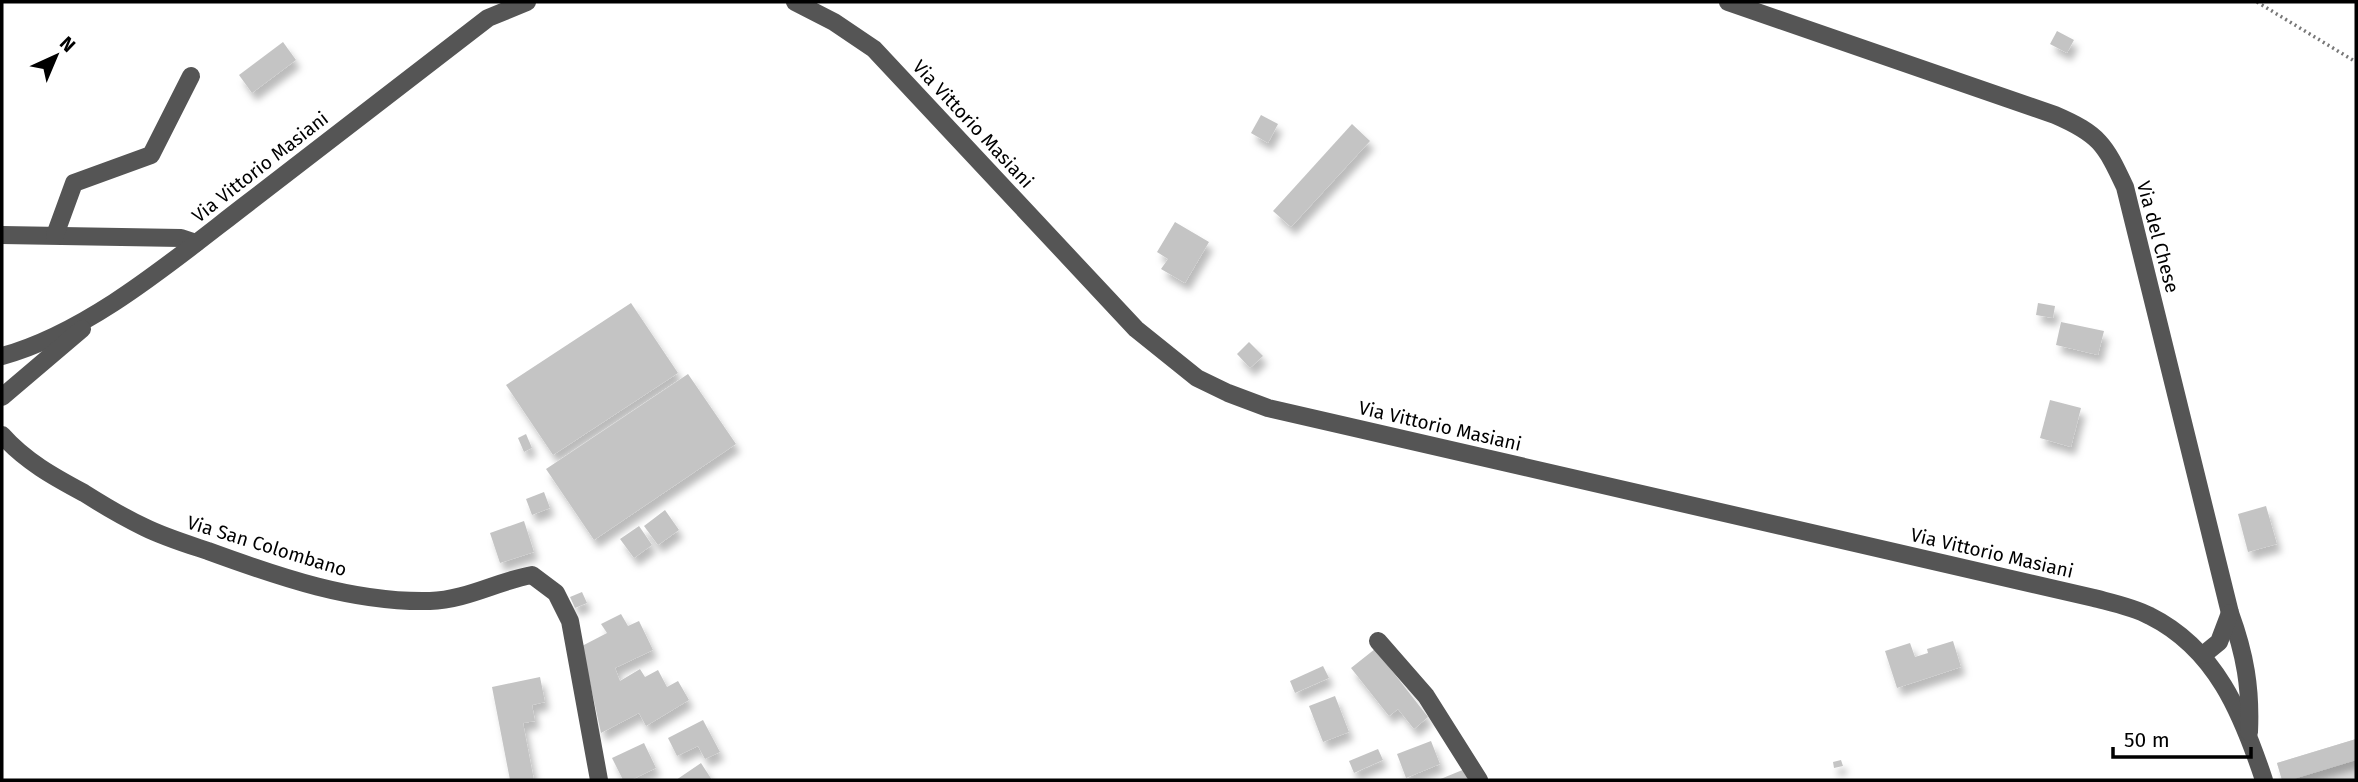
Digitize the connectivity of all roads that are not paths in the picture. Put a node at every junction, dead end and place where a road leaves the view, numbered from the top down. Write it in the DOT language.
graph roads {
  1 [pos="504,2"];
  2 [pos="527,2"];
  3 [pos="795,2"];
  4 [pos="1728,2"];
  5 [pos="488,18"];
  6 [pos="191,76"];
  7 [pos="2,235"];
  8 [pos="55,235"];
  9 [pos="196,243"];
  10 [pos="109,305"];
  11 [pos="7,354"];
  12 [pos="2,397"];
  13 [pos="2,435"];
  14 [pos="2230,613"];
  15 [pos="1378,641"];
  16 [pos="2203,655"];
  17 [pos="2246,667"];
  18 [pos="2218,676"];
  19 [pos="2249,736"];
  20 [pos="599,780"];
  21 [pos="1479,780"];
  22 [pos="2264,780"];
  1 -- 5 [label="street"];
  2 -- 5 [label="street, Via Vittorio Masiani"];
  3 -- 16 [label="street, Via Vittorio Masiani"];
  4 -- 14 [label="street, Via del Chese"];
  5 -- 9 [label="street, Via Vittorio Masiani"];
  6 -- 8 [label="street"];
  7 -- 8 [label="street"];
  8 -- 9 [label="street"];
  9 -- 10 [label="street, Via Vittorio Masiani"];
  10 -- 11 [label="street, Via Vittorio Masiani"];
  10 -- 12 [label="street"];
  11 -- 12 [label="street"];
  13 -- 20 [label="street, Via San Colombano"];
  14 -- 16 [label="street"];
  14 -- 17 [label="street, Via del Chese"];
  15 -- 21 [label="street"];
  16 -- 18 [label="street, Via del Chese"];
  17 -- 18 [label="street"];
  17 -- 19 [label="street, Via del Chese"];
  18 -- 19 [label="street, Via del Chese"];
  19 -- 22 [label="street, Via del Chese"];
}
